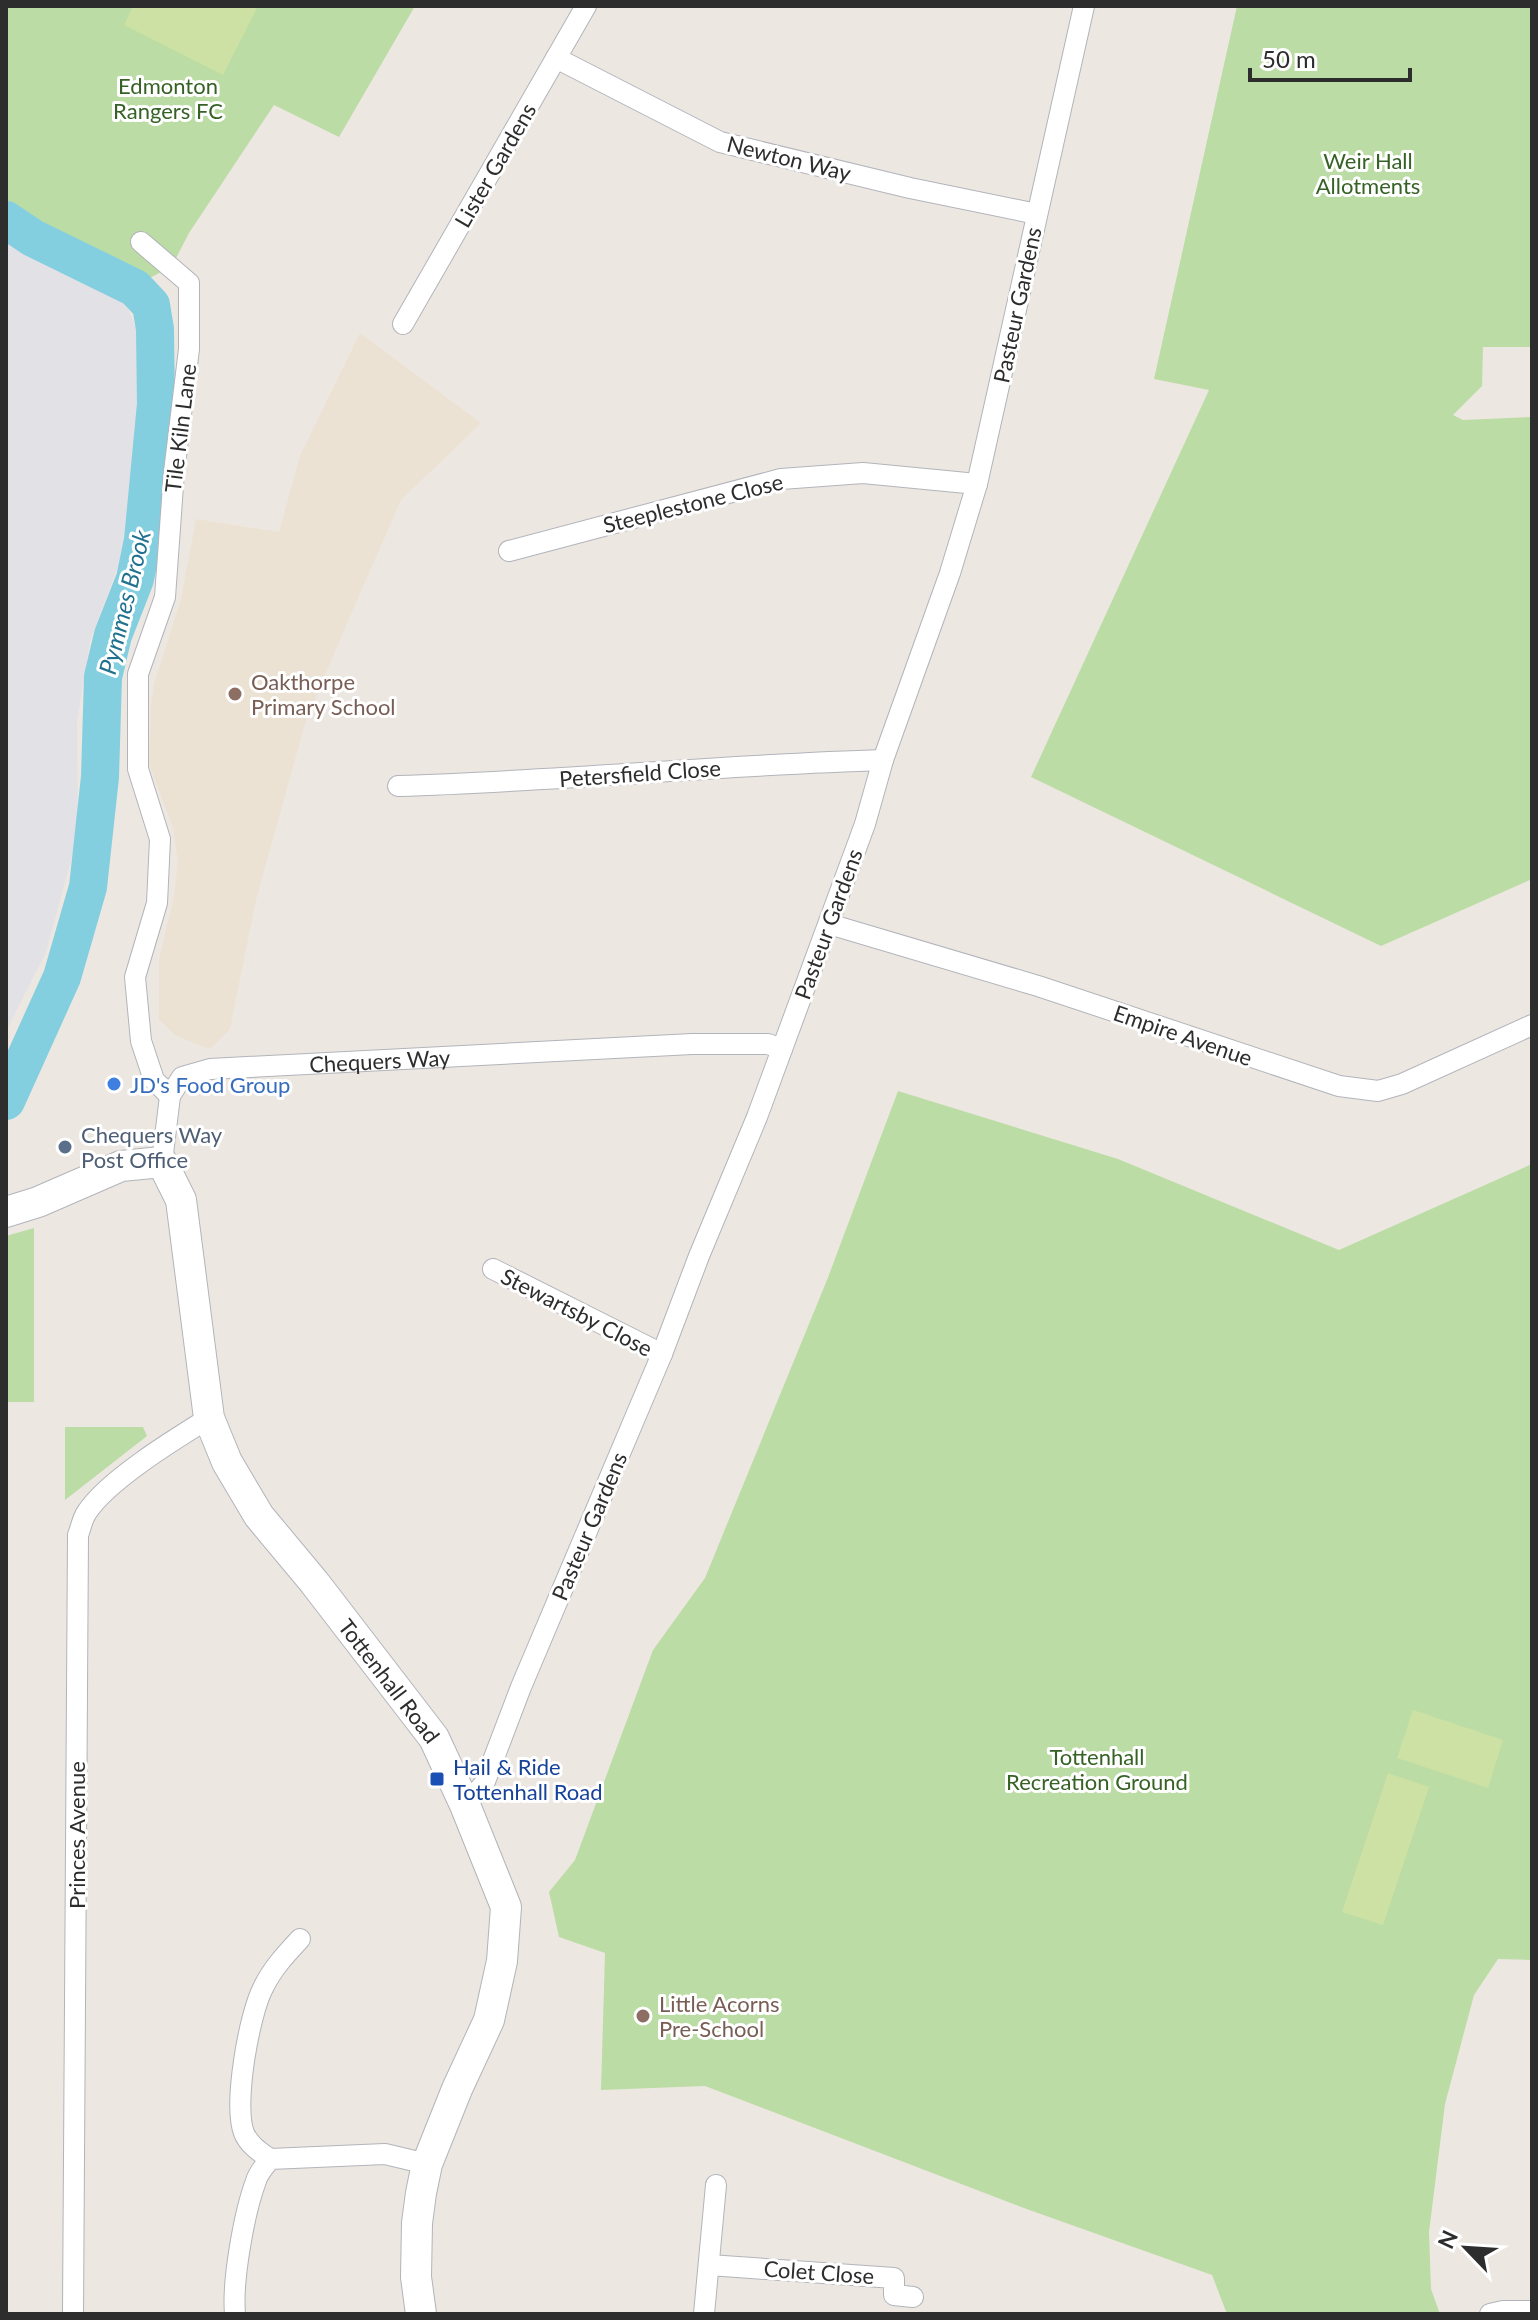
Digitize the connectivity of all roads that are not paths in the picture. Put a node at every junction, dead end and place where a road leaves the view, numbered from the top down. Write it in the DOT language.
graph roads {
  1 [pos="586,6"];
  2 [pos="1084,6"];
  3 [pos="556,58"];
  4 [pos="1037,214"];
  5 [pos="141,242"];
  6 [pos="403,324"];
  7 [pos="977,484"];
  8 [pos="509,551"];
  9 [pos="883,760"];
  10 [pos="398,786"];
  11 [pos="829,924"];
  12 [pos="1532,1025"];
  13 [pos="782,1049"];
  14 [pos="170,1096"];
  15 [pos="162,1162"];
  16 [pos="6,1212"];
  17 [pos="493,1269"];
  18 [pos="662,1354"];
  19 [pos="209,1418"];
  20 [pos="465,1805"];
  21 [pos="300,1939"];
  22 [pos="261,2153"];
  23 [pos="427,2164"];
  24 [pos="716,2185"];
  25 [pos="709,2265"];
  26 [pos="913,2297"];
  27 [pos="1532,2311"];
  28 [pos="73,2314"];
  29 [pos="235,2314"];
  30 [pos="421,2314"];
  31 [pos="704,2314"];
  32 [pos="1490,2314"];
  1 -- 3 [label="street, Lister Gardens"];
  2 -- 4 [label="street, Pasteur Gardens"];
  3 -- 4 [label="street, Newton Way"];
  3 -- 6 [label="street, Lister Gardens"];
  4 -- 7 [label="street, Pasteur Gardens"];
  5 -- 14 [label="street, Tile Kiln Lane"];
  7 -- 8 [label="street, Steeplestone Close"];
  7 -- 9 [label="street, Pasteur Gardens"];
  9 -- 10 [label="street, Petersfield Close"];
  9 -- 11 [label="street, Pasteur Gardens"];
  11 -- 12 [label="street, Empire Avenue"];
  11 -- 13 [label="street, Pasteur Gardens"];
  13 -- 14 [label="street, Chequers Way"];
  13 -- 18 [label="street, Pasteur Gardens"];
  14 -- 15 [label="street"];
  15 -- 16 [label="street"];
  15 -- 19 [label="street, Tottenhall Road"];
  17 -- 18 [label="street, Stewartsby Close"];
  18 -- 20 [label="street, Pasteur Gardens"];
  19 -- 20 [label="street, Tottenhall Road"];
  19 -- 28 [label="street, Princes Avenue"];
  20 -- 23 [label="street, Tottenhall Road"];
  21 -- 22 [label="street"];
  22 -- 23 [label="street"];
  22 -- 29 [label="street"];
  23 -- 30 [label="street, Tottenhall Road"];
  24 -- 25 [label="street"];
  25 -- 26 [label="street, Colet Close"];
  25 -- 31 [label="street"];
  27 -- 32 [label="street"];
}
